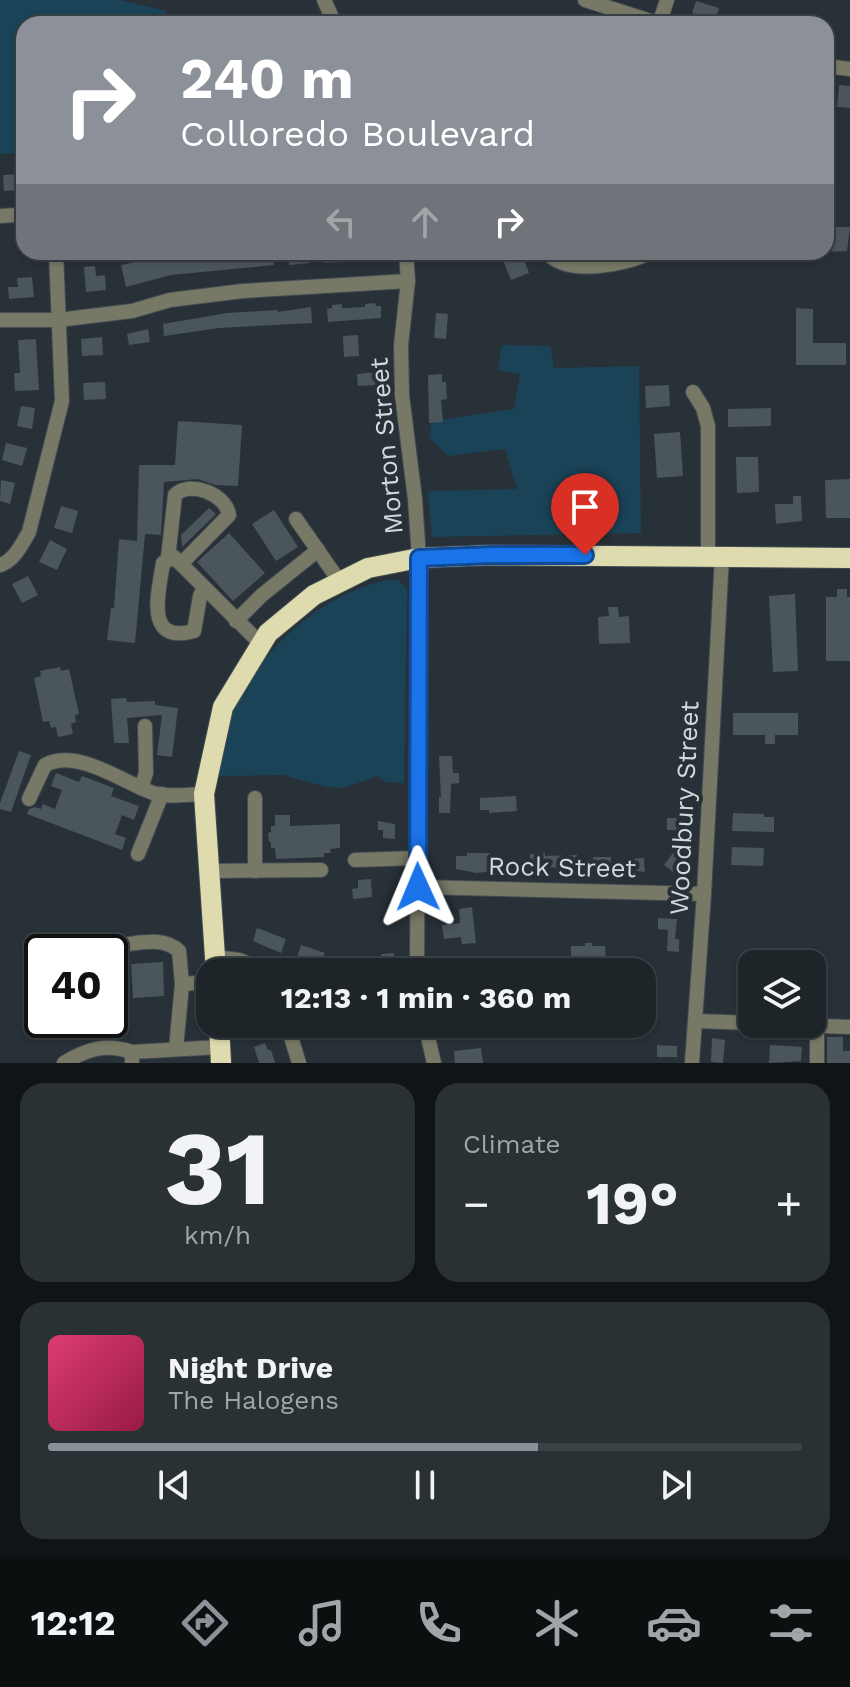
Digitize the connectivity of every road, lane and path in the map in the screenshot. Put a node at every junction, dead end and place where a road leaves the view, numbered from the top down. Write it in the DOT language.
graph roads {
  1 [pos="585,0"];
  2 [pos="635,16"];
  3 [pos="56,260"];
  4 [pos="407,260"];
  5 [pos="553,260"];
  6 [pos="636,260"];
  7 [pos="408,281"];
  8 [pos="0,320"];
  9 [pos="58,320"];
  10 [pos="693,392"];
  11 [pos="296,519"];
  12 [pos="318,550"];
  13 [pos="715,556"];
  14 [pos="419,558"];
  15 [pos="850,558"];
  16 [pos="174,561"];
  17 [pos="0,565"];
  18 [pos="340,582"];
  19 [pos="204,588"];
  20 [pos="236,621"];
  21 [pos="261,644"];
  22 [pos="145,726"];
  23 [pos="141,788"];
  24 [pos="162,794"];
  25 [pos="204,794"];
  26 [pos="255,798"];
  27 [pos="29,799"];
  28 [pos="138,854"];
  29 [pos="417,858"];
  30 [pos="355,860"];
  31 [pos="321,870"];
  32 [pos="208,871"];
  33 [pos="255,871"];
  34 [pos="418,887"];
  35 [pos="704,894"];
  36 [pos="128,944"];
  37 [pos="214,958"];
  38 [pos="417,958"];
  39 [pos="196,983"];
  40 [pos="182,984"];
  41 [pos="696,1021"];
  42 [pos="738,1022"];
  43 [pos="826,1026"];
  44 [pos="850,1027"];
  45 [pos="291,1038"];
  46 [pos="428,1038"];
  47 [pos="817,1038"];
  48 [pos="176,1049"];
  49 [pos="220,1055"];
  50 [pos="132,1057"];
  51 [pos="64,1063"];
  52 [pos="299,1063"];
  53 [pos="434,1063"];
  54 [pos="692,1063"];
  55 [pos="817,1063"];
  1 -- 2 [label="street"];
  3 -- 9 [label="street"];
  4 -- 7 [label="street, Morton Street"];
  5 -- 6 [label="street"];
  7 -- 9 [label="street"];
  7 -- 14 [label="street, Morton Street"];
  8 -- 9 [label="street"];
  9 -- 17 [label="street"];
  10 -- 13 [label="street, Woodbury Street"];
  11 -- 12 [label="street"];
  12 -- 18 [label="street"];
  12 -- 20 [label="street"];
  13 -- 14 [label="highway"];
  13 -- 15 [label="highway"];
  13 -- 35 [label="street, Woodbury Street"];
  14 -- 18 [label="highway"];
  14 -- 29 [label="street, Morton Street"];
  16 -- 16 [label="street"];
  16 -- 19 [label="street"];
  16 -- 19 [label="street"];
  18 -- 21 [label="highway"];
  19 -- 20 [label="street"];
  20 -- 21 [label="street"];
  21 -- 25 [label="highway"];
  22 -- 23 [label="street"];
  23 -- 24 [label="street"];
  23 -- 27 [label="street"];
  24 -- 25 [label="street"];
  24 -- 28 [label="street"];
  25 -- 32 [label="highway"];
  26 -- 33 [label="street"];
  29 -- 30 [label="street"];
  29 -- 34 [label="street, Morton Street"];
  31 -- 33 [label="street"];
  32 -- 33 [label="street"];
  32 -- 37 [label="highway"];
  34 -- 35 [label="street, Rock Street"];
  34 -- 38 [label="street, Morton Street"];
  35 -- 41 [label="street, Woodbury Street"];
  36 -- 40 [label="street"];
  39 -- 40 [label="street"];
  40 -- 48 [label="street"];
  41 -- 42 [label="street"];
  41 -- 54 [label="street, Woodbury Street"];
  43 -- 44 [label="street"];
  45 -- 52 [label="street"];
  46 -- 53 [label="street"];
  47 -- 55 [label="street"];
  48 -- 49 [label="street"];
  48 -- 50 [label="street"];
  50 -- 51 [label="street"];
}
